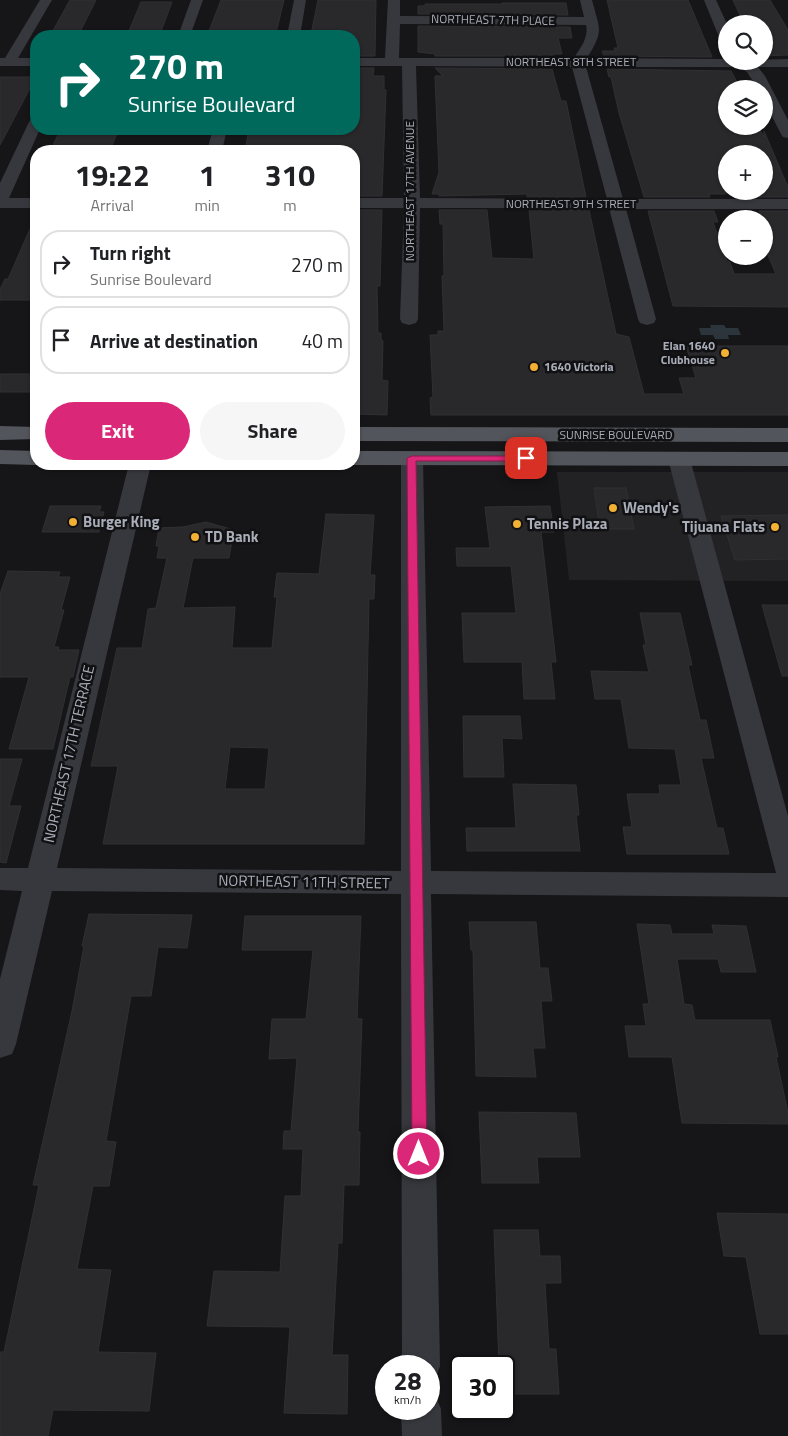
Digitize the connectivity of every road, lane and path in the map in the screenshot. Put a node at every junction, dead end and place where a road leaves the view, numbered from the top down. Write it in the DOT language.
graph roads {
  1 [pos="46,0"];
  2 [pos="197,0"];
  3 [pos="300,0"];
  4 [pos="394,0"];
  5 [pos="586,0"];
  6 [pos="710,0"];
  7 [pos="718,18"];
  8 [pos="394,20"];
  9 [pos="591,21"];
  10 [pos="186,30"];
  11 [pos="294,30"];
  12 [pos="5,62"];
  13 [pos="30,62"];
  14 [pos="360,62"];
  15 [pos="392,62"];
  16 [pos="409,62"];
  17 [pos="578,62"];
  18 [pos="718,62"];
  19 [pos="773,63"];
  20 [pos="788,63"];
  21 [pos="753,70"];
  22 [pos="788,134"];
  23 [pos="30,135"];
  24 [pos="0,202"];
  25 [pos="30,203"];
  26 [pos="360,203"];
  27 [pos="412,203"];
  28 [pos="618,204"];
  29 [pos="788,204"];
  30 [pos="409,319"];
  31 [pos="647,320"];
  32 [pos="0,433"];
  33 [pos="30,433"];
  34 [pos="360,434"];
  35 [pos="676,435"];
  36 [pos="788,435"];
  37 [pos="0,457"];
  38 [pos="30,458"];
  39 [pos="360,458"];
  40 [pos="412,458"];
  41 [pos="632,458"];
  42 [pos="679,458"];
  43 [pos="788,459"];
  44 [pos="139,470"];
  45 [pos="788,868"];
  46 [pos="0,879"];
  47 [pos="40,879"];
  48 [pos="417,883"];
  49 [pos="788,885"];
  50 [pos="0,1044"];
  51 [pos="421,1355"];
  52 [pos="422,1420"];
  53 [pos="422,1436"];
  1 -- 12 [label="street"];
  2 -- 10 [label="street"];
  3 -- 11 [label="street"];
  4 -- 8 [label="street"];
  5 -- 9 [label="street"];
  6 -- 7 [label="street"];
  8 -- 9 [label="street, NORTHEAST 7TH PLACE"];
  8 -- 15 [label="street"];
  9 -- 17 [label="street"];
  12 -- 13 [label="street"];
  14 -- 15 [label="street, NORTHEAST 8TH STREET"];
  15 -- 16 [label="street, NORTHEAST 8TH STREET"];
  16 -- 17 [label="street, NORTHEAST 8TH STREET"];
  16 -- 27 [label="street, NORTHEAST 17TH AVENUE"];
  17 -- 18 [label="street, NORTHEAST 8TH STREET"];
  17 -- 28 [label="street"];
  19 -- 20 [label="street, NORTHEAST 8TH STREET"];
  21 -- 22 [label="street"];
  23 -- 24 [label="street"];
  24 -- 25 [label="street"];
  26 -- 27 [label="street, NORTHEAST 9TH STREET"];
  27 -- 28 [label="street, NORTHEAST 9TH STREET"];
  27 -- 30 [label="street, NORTHEAST 17TH AVENUE"];
  28 -- 29 [label="street, NORTHEAST 9TH STREET"];
  28 -- 31 [label="street"];
  32 -- 33 [label="main road"];
  34 -- 35 [label="main road, SUNRISE BOULEVARD"];
  35 -- 36 [label="main road, SUNRISE BOULEVARD"];
  35 -- 41 [label="main road"];
  37 -- 38 [label="main road"];
  39 -- 40 [label="main road, SUNRISE BOULEVARD"];
  40 -- 41 [label="main road, SUNRISE BOULEVARD"];
  40 -- 48 [label="street"];
  41 -- 42 [label="main road, SUNRISE BOULEVARD"];
  42 -- 43 [label="main road, SUNRISE BOULEVARD"];
  42 -- 45 [label="street"];
  44 -- 47 [label="street, NORTHEAST 17TH TERRACE"];
  46 -- 47 [label="street, NORTHEAST 11TH STREET"];
  47 -- 48 [label="street, NORTHEAST 11TH STREET"];
  47 -- 50 [label="street, NORTHEAST 17TH TERRACE"];
  48 -- 49 [label="street, NORTHEAST 11TH STREET"];
  48 -- 51 [label="street"];
  52 -- 53 [label="street"];
}
